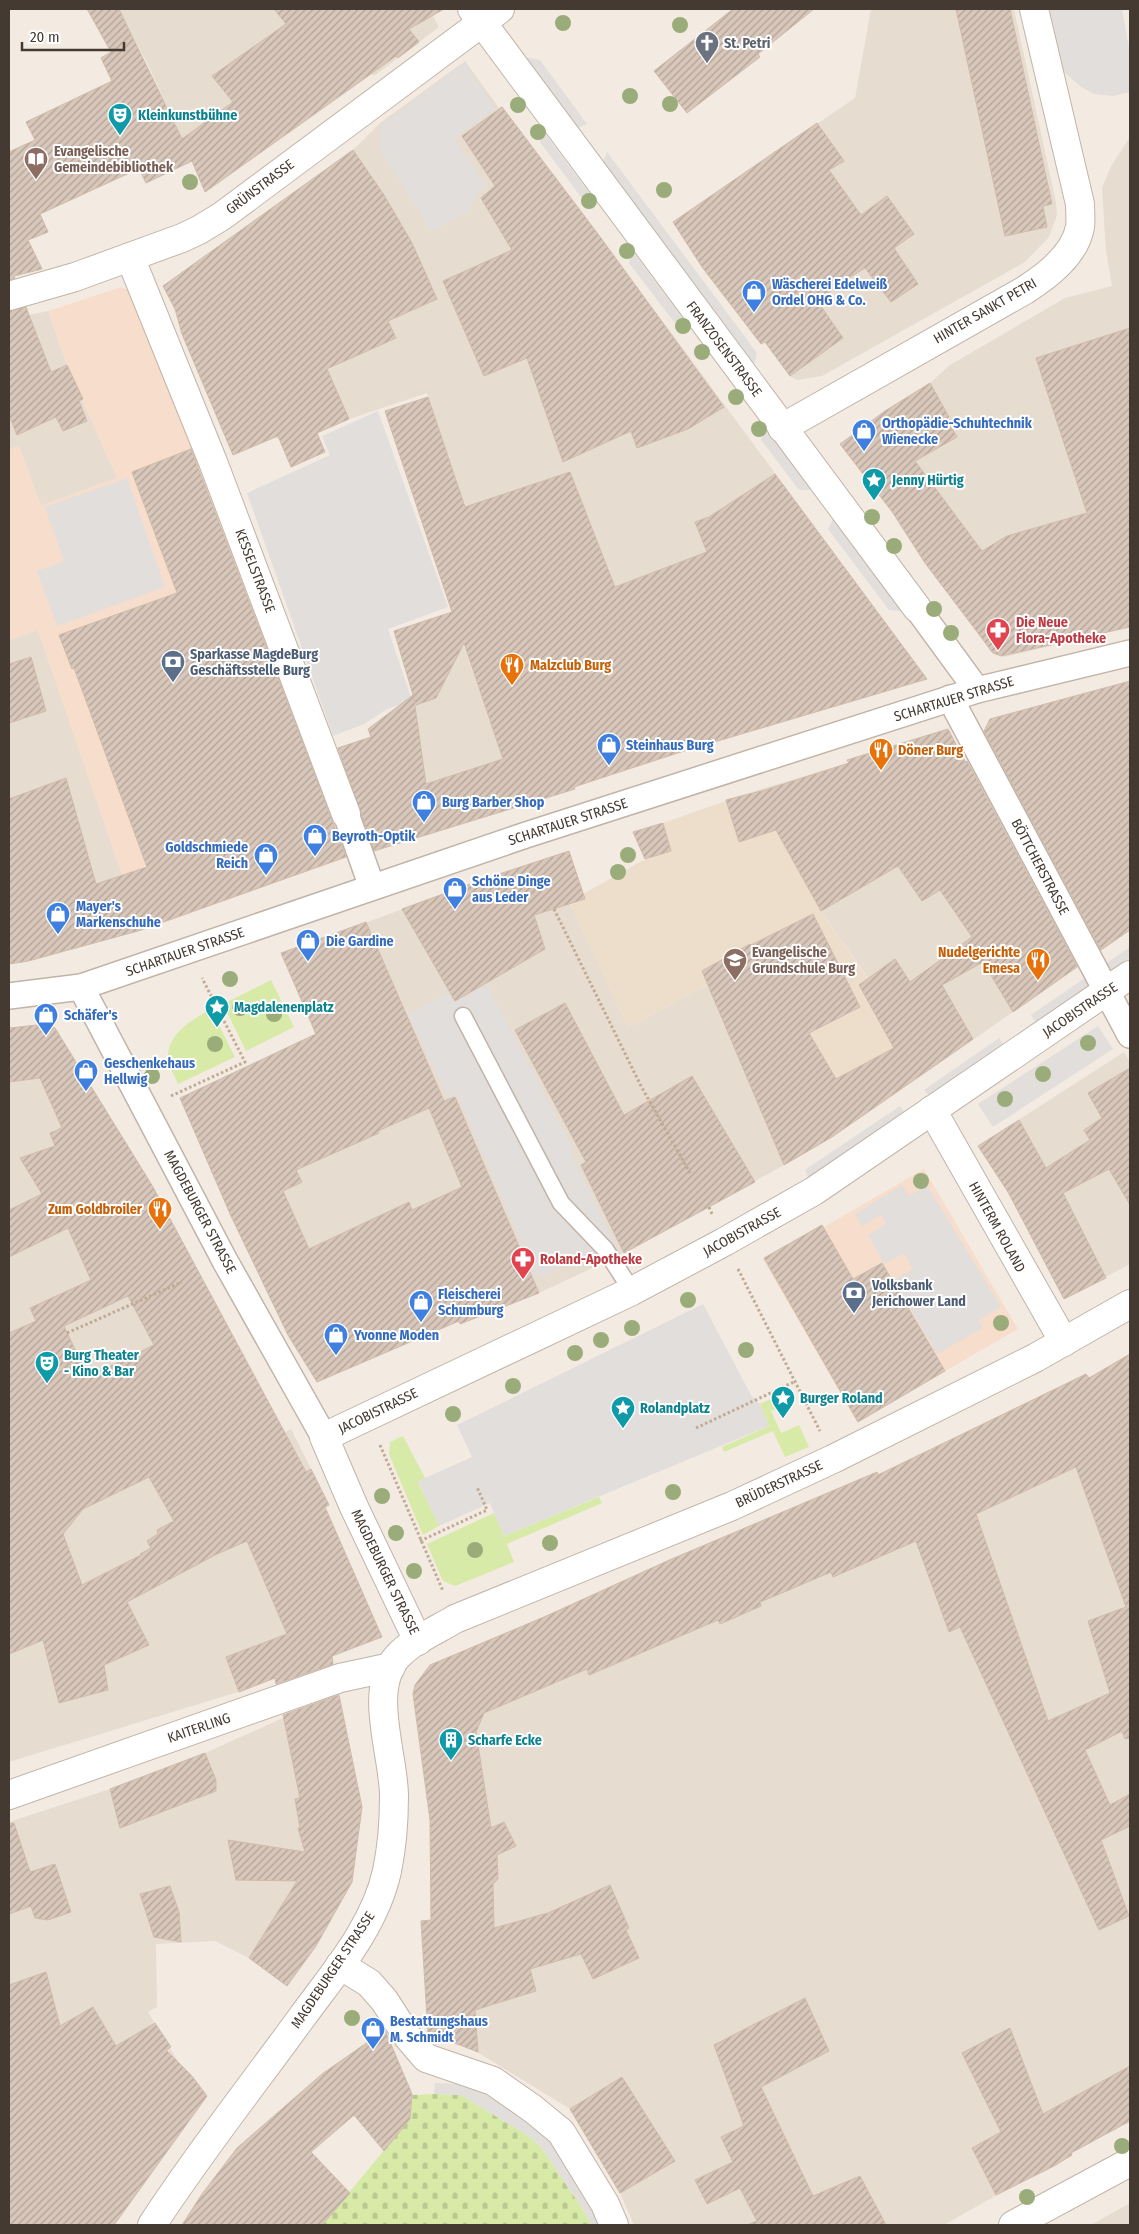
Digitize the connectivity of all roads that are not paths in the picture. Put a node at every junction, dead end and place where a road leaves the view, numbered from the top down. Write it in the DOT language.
graph roads {
  1 [pos="1034,9"];
  2 [pos="485,13"];
  3 [pos="130,257"];
  4 [pos="9,296"];
  5 [pos="782,428"];
  6 [pos="917,608"];
  7 [pos="1130,653"];
  8 [pos="977,690"];
  9 [pos="950,698"];
  10 [pos="346,814"];
  11 [pos="372,887"];
  12 [pos="1130,975"];
  13 [pos="82,988"];
  14 [pos="1106,992"];
  15 [pos="9,996"];
  16 [pos="463,1016"];
  17 [pos="1130,1035"];
  18 [pos="932,1110"];
  19 [pos="632,1291"];
  20 [pos="1130,1304"];
  21 [pos="1064,1342"];
  22 [pos="324,1437"];
  23 [pos="418,1641"];
  24 [pos="391,1667"];
  25 [pos="9,1795"];
  26 [pos="340,1966"];
  27 [pos="1130,2162"];
  28 [pos="152,2225"];
  29 [pos="614,2225"];
  30 [pos="1013,2225"];
  1 -- 5 [label="street, HINTER SANKT PETRI"];
  2 -- 3 [label="street, GRÜNSTRASSE"];
  2 -- 5 [label="street, FRANZOSENSTRASSE"];
  3 -- 4 [label="street, GRÜNSTRASSE"];
  3 -- 10 [label="street, KESSELSTRASSE"];
  5 -- 6 [label="street, FRANZOSENSTRASSE"];
  6 -- 8 [label="street, FRANZOSENSTRASSE"];
  7 -- 8 [label="street, SCHARTAUER STRASSE"];
  8 -- 9 [label="street, SCHARTAUER STRASSE"];
  9 -- 11 [label="street, SCHARTAUER STRASSE"];
  9 -- 14 [label="street, BÖTTCHERSTRASSE"];
  10 -- 11 [label="street, KESSELSTRASSE"];
  11 -- 13 [label="street, SCHARTAUER STRASSE"];
  12 -- 14 [label="street, JACOBISTRASSE"];
  13 -- 15 [label="street, SCHARTAUER STRASSE"];
  13 -- 22 [label="street, MAGDEBURGER STRASSE"];
  14 -- 17 [label="street, BÖTTCHERSTRASSE"];
  14 -- 18 [label="street, JACOBISTRASSE"];
  16 -- 19 [label="lane"];
  18 -- 19 [label="street, JACOBISTRASSE"];
  18 -- 21 [label="street, HINTERM ROLAND"];
  19 -- 22 [label="street, JACOBISTRASSE"];
  20 -- 21 [label="street, BRÜDERSTRASSE"];
  21 -- 23 [label="street, BRÜDERSTRASSE"];
  22 -- 23 [label="street, MAGDEBURGER STRASSE"];
  23 -- 24 [label="street, MAGDEBURGER STRASSE"];
  24 -- 25 [label="street, KAITERLING"];
  24 -- 26 [label="street, MAGDEBURGER STRASSE"];
  26 -- 28 [label="street, MAGDEBURGER STRASSE"];
  26 -- 29 [label="street"];
  27 -- 30 [label="street"];
}
